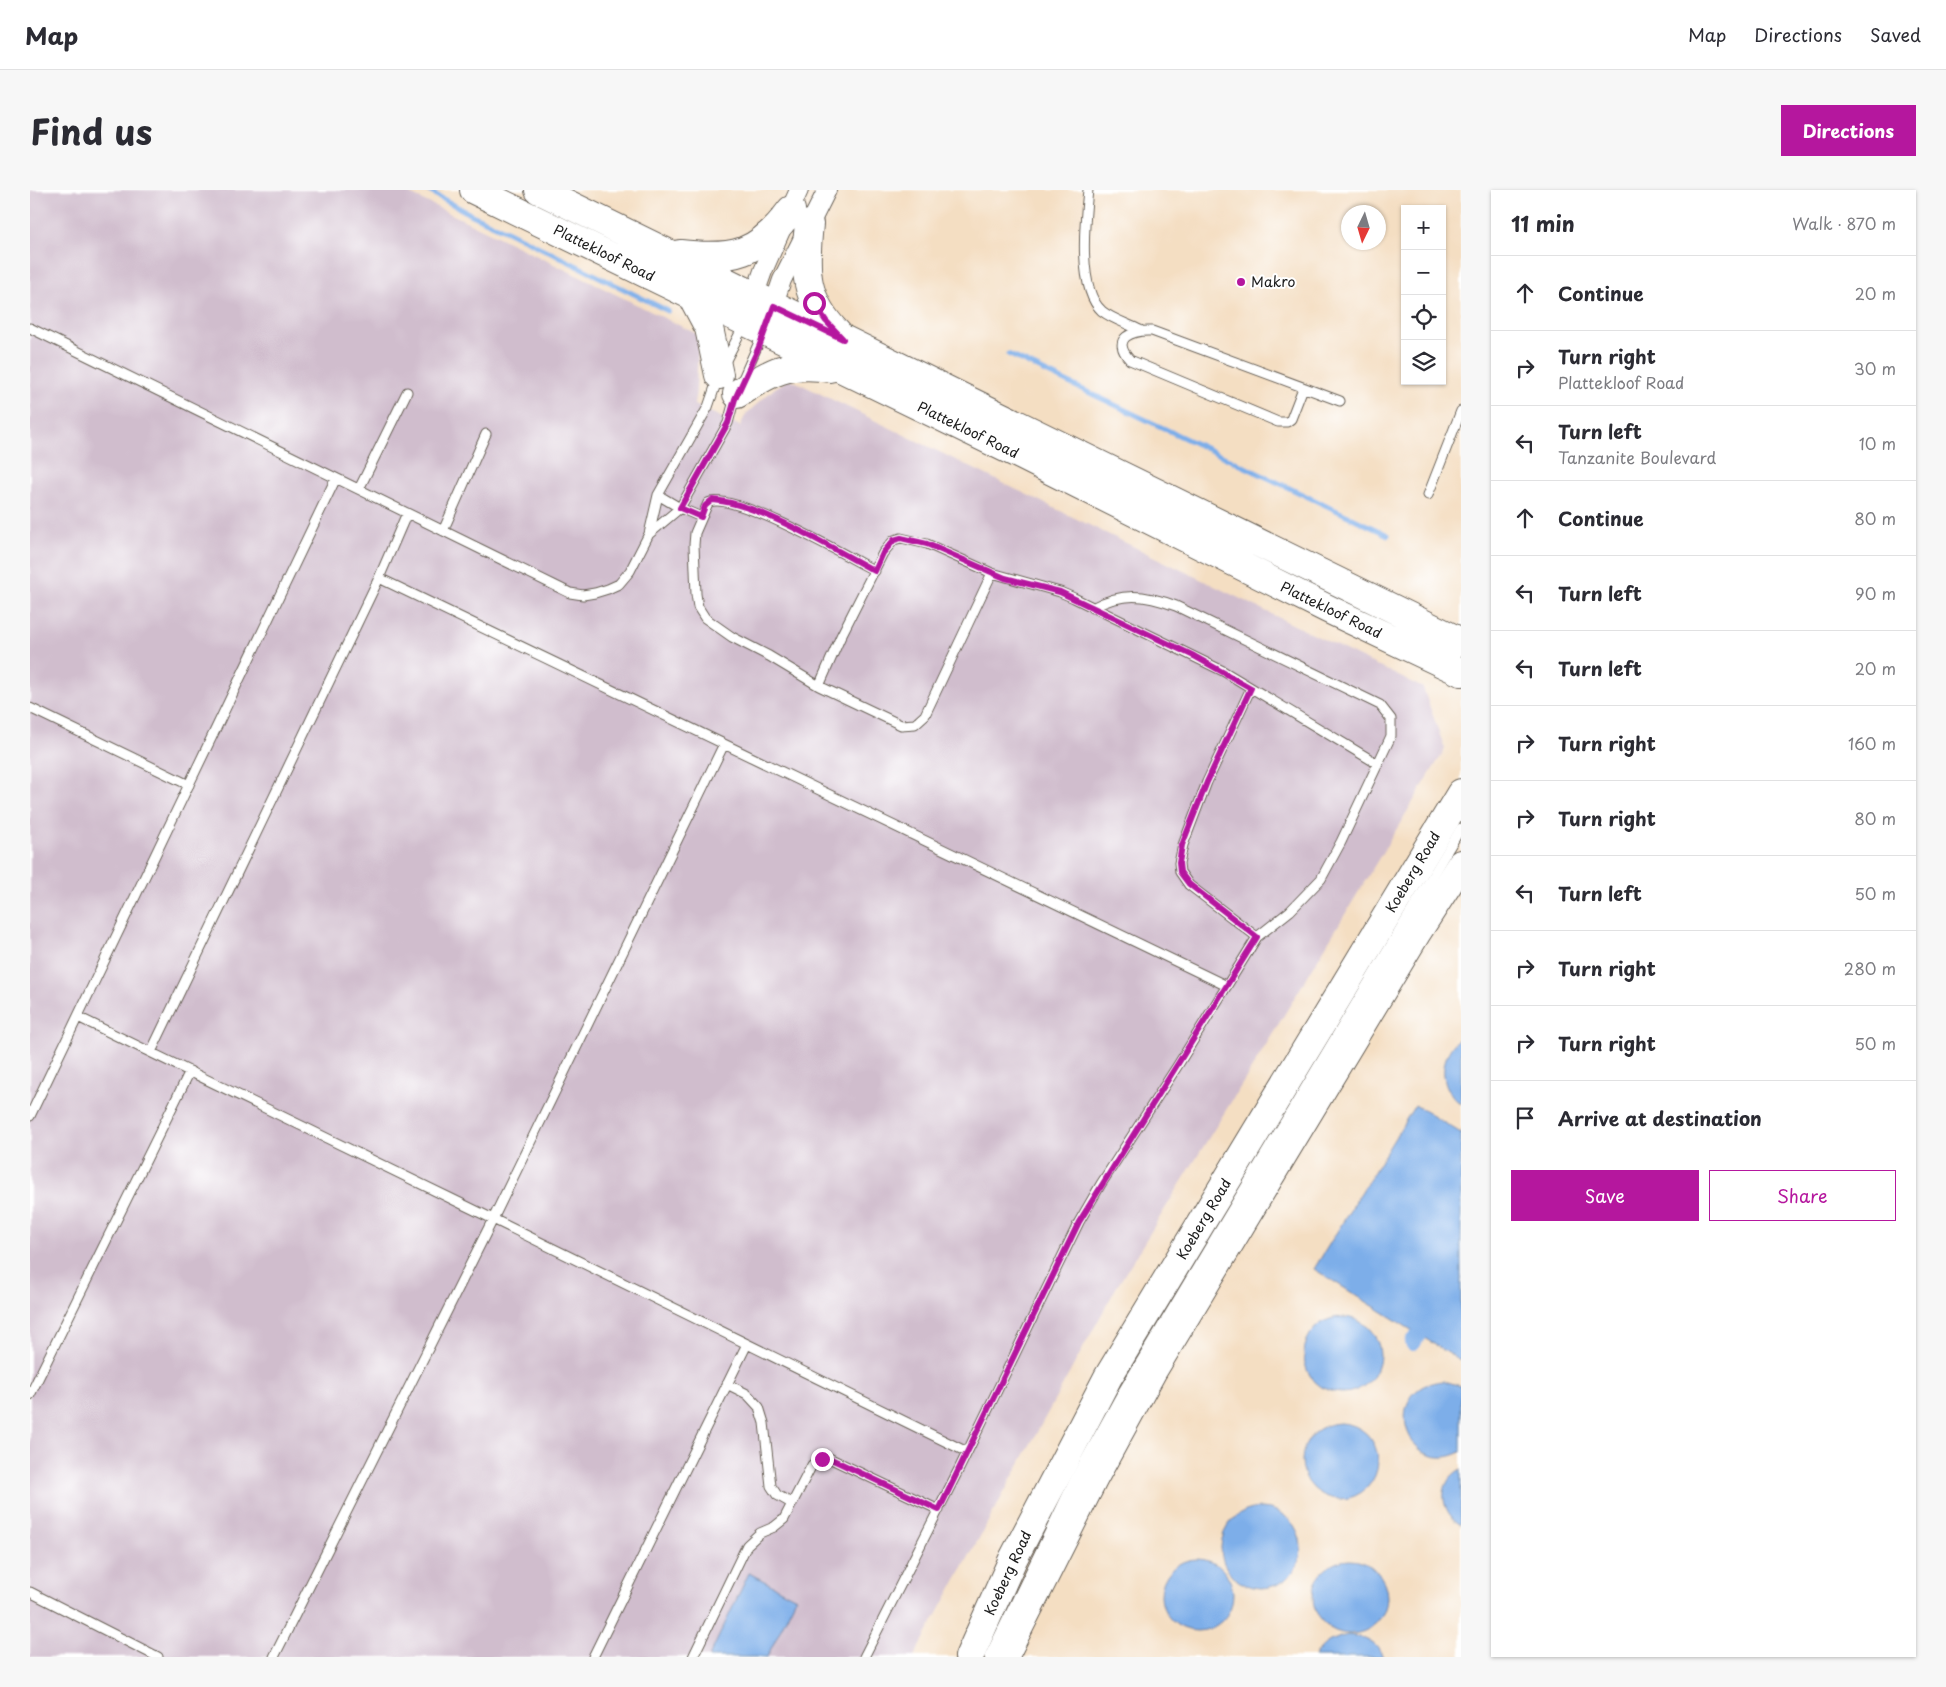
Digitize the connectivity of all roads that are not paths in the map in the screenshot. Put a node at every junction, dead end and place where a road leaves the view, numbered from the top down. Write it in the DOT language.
graph roads {
  1 [pos="474,190"];
  2 [pos="539,190"];
  3 [pos="827,190"];
  4 [pos="1088,190"];
  5 [pos="800,208"];
  6 [pos="666,252"];
  7 [pos="692,296"];
  8 [pos="764,301"];
  9 [pos="755,327"];
  10 [pos="30,328"];
  11 [pos="1140,330"];
  12 [pos="843,339"];
  13 [pos="844,370"];
  14 [pos="728,384"];
  15 [pos="1303,388"];
  16 [pos="407,392"];
  17 [pos="1340,401"];
  18 [pos="1461,411"];
  19 [pos="486,434"];
  20 [pos="336,478"];
  21 [pos="359,489"];
  22 [pos="658,495"];
  23 [pos="1428,495"];
  24 [pos="680,508"];
  25 [pos="408,513"];
  26 [pos="701,517"];
  27 [pos="444,531"];
  28 [pos="649,534"];
  29 [pos="875,571"];
  30 [pos="992,573"];
  31 [pos="379,578"];
  32 [pos="1092,608"];
  33 [pos="1428,625"];
  34 [pos="1461,625"];
  35 [pos="1461,642"];
  36 [pos="1436,659"];
  37 [pos="1461,672"];
  38 [pos="819,686"];
  39 [pos="1251,688"];
  40 [pos="1461,689"];
  41 [pos="30,708"];
  42 [pos="724,744"];
  43 [pos="1378,764"];
  44 [pos="189,785"];
  45 [pos="1460,793"];
  46 [pos="1461,828"];
  47 [pos="1461,864"];
  48 [pos="1257,937"];
  49 [pos="1227,986"];
  50 [pos="78,1017"];
  51 [pos="151,1052"];
  52 [pos="190,1071"];
  53 [pos="30,1116"];
  54 [pos="493,1219"];
  55 [pos="747,1344"];
  56 [pos="727,1384"];
  57 [pos="30,1395"];
  58 [pos="967,1452"];
  59 [pos="791,1503"];
  60 [pos="939,1510"];
  61 [pos="30,1592"];
  62 [pos="158,1657"];
  63 [pos="274,1657"];
  64 [pos="594,1657"];
  65 [pos="693,1657"];
  66 [pos="864,1657"];
  67 [pos="969,1657"];
  68 [pos="989,1657"];
  69 [pos="1004,1657"];
  1 -- 7 [label="main road, Plattekloof Road"];
  2 -- 6 [label="main road, Plattekloof Road"];
  3 -- 5 [label="street"];
  4 -- 11 [label="lane"];
  5 -- 6 [label="main road"];
  5 -- 8 [label="street"];
  5 -- 12 [label="main road"];
  6 -- 8 [label="main road, Plattekloof Road"];
  7 -- 9 [label="main road, Plattekloof Road"];
  7 -- 14 [label="main road"];
  8 -- 9 [label="street"];
  8 -- 12 [label="main road, Plattekloof Road"];
  9 -- 13 [label="main road, Plattekloof Road"];
  9 -- 14 [label="lane"];
  9 -- 14 [label="lane"];
  10 -- 20 [label="lane"];
  11 -- 15 [label="lane"];
  11 -- 15 [label="lane"];
  12 -- 33 [label="main road, Plattekloof Road"];
  13 -- 14 [label="main road"];
  13 -- 36 [label="main road, Plattekloof Road"];
  14 -- 22 [label="lane"];
  14 -- 24 [label="lane"];
  15 -- 17 [label="lane"];
  16 -- 21 [label="lane"];
  18 -- 23 [label="lane"];
  19 -- 27 [label="lane"];
  20 -- 21 [label="lane"];
  20 -- 44 [label="lane"];
  21 -- 25 [label="lane"];
  22 -- 24 [label="lane"];
  22 -- 28 [label="lane"];
  24 -- 26 [label="lane"];
  24 -- 28 [label="lane"];
  25 -- 27 [label="lane"];
  25 -- 31 [label="lane"];
  26 -- 29 [label="lane"];
  26 -- 38 [label="lane"];
  27 -- 28 [label="lane"];
  29 -- 30 [label="lane"];
  29 -- 38 [label="lane"];
  30 -- 32 [label="lane"];
  30 -- 38 [label="lane"];
  31 -- 42 [label="lane"];
  31 -- 51 [label="lane"];
  32 -- 39 [label="lane"];
  32 -- 43 [label="lane"];
  33 -- 34 [label="main road"];
  33 -- 35 [label="main road, Plattekloof Road"];
  36 -- 37 [label="main road, Plattekloof Road"];
  36 -- 40 [label="main road"];
  39 -- 43 [label="lane"];
  39 -- 48 [label="lane"];
  41 -- 44 [label="lane"];
  42 -- 49 [label="lane"];
  42 -- 54 [label="lane"];
  43 -- 48 [label="lane"];
  44 -- 50 [label="lane"];
  45 -- 67 [label="main road, Koeberg Road"];
  46 -- 68 [label="lane"];
  47 -- 69 [label="main road"];
  48 -- 49 [label="lane"];
  49 -- 58 [label="lane"];
  50 -- 51 [label="lane"];
  50 -- 53 [label="lane"];
  51 -- 52 [label="lane"];
  52 -- 54 [label="lane"];
  52 -- 57 [label="lane"];
  54 -- 55 [label="lane"];
  54 -- 63 [label="lane"];
  55 -- 56 [label="lane"];
  55 -- 58 [label="lane"];
  56 -- 59 [label="lane"];
  56 -- 64 [label="lane"];
  58 -- 60 [label="lane"];
  59 -- 60 [label="lane"];
  59 -- 65 [label="lane"];
  60 -- 66 [label="lane"];
  61 -- 62 [label="lane"];
}
